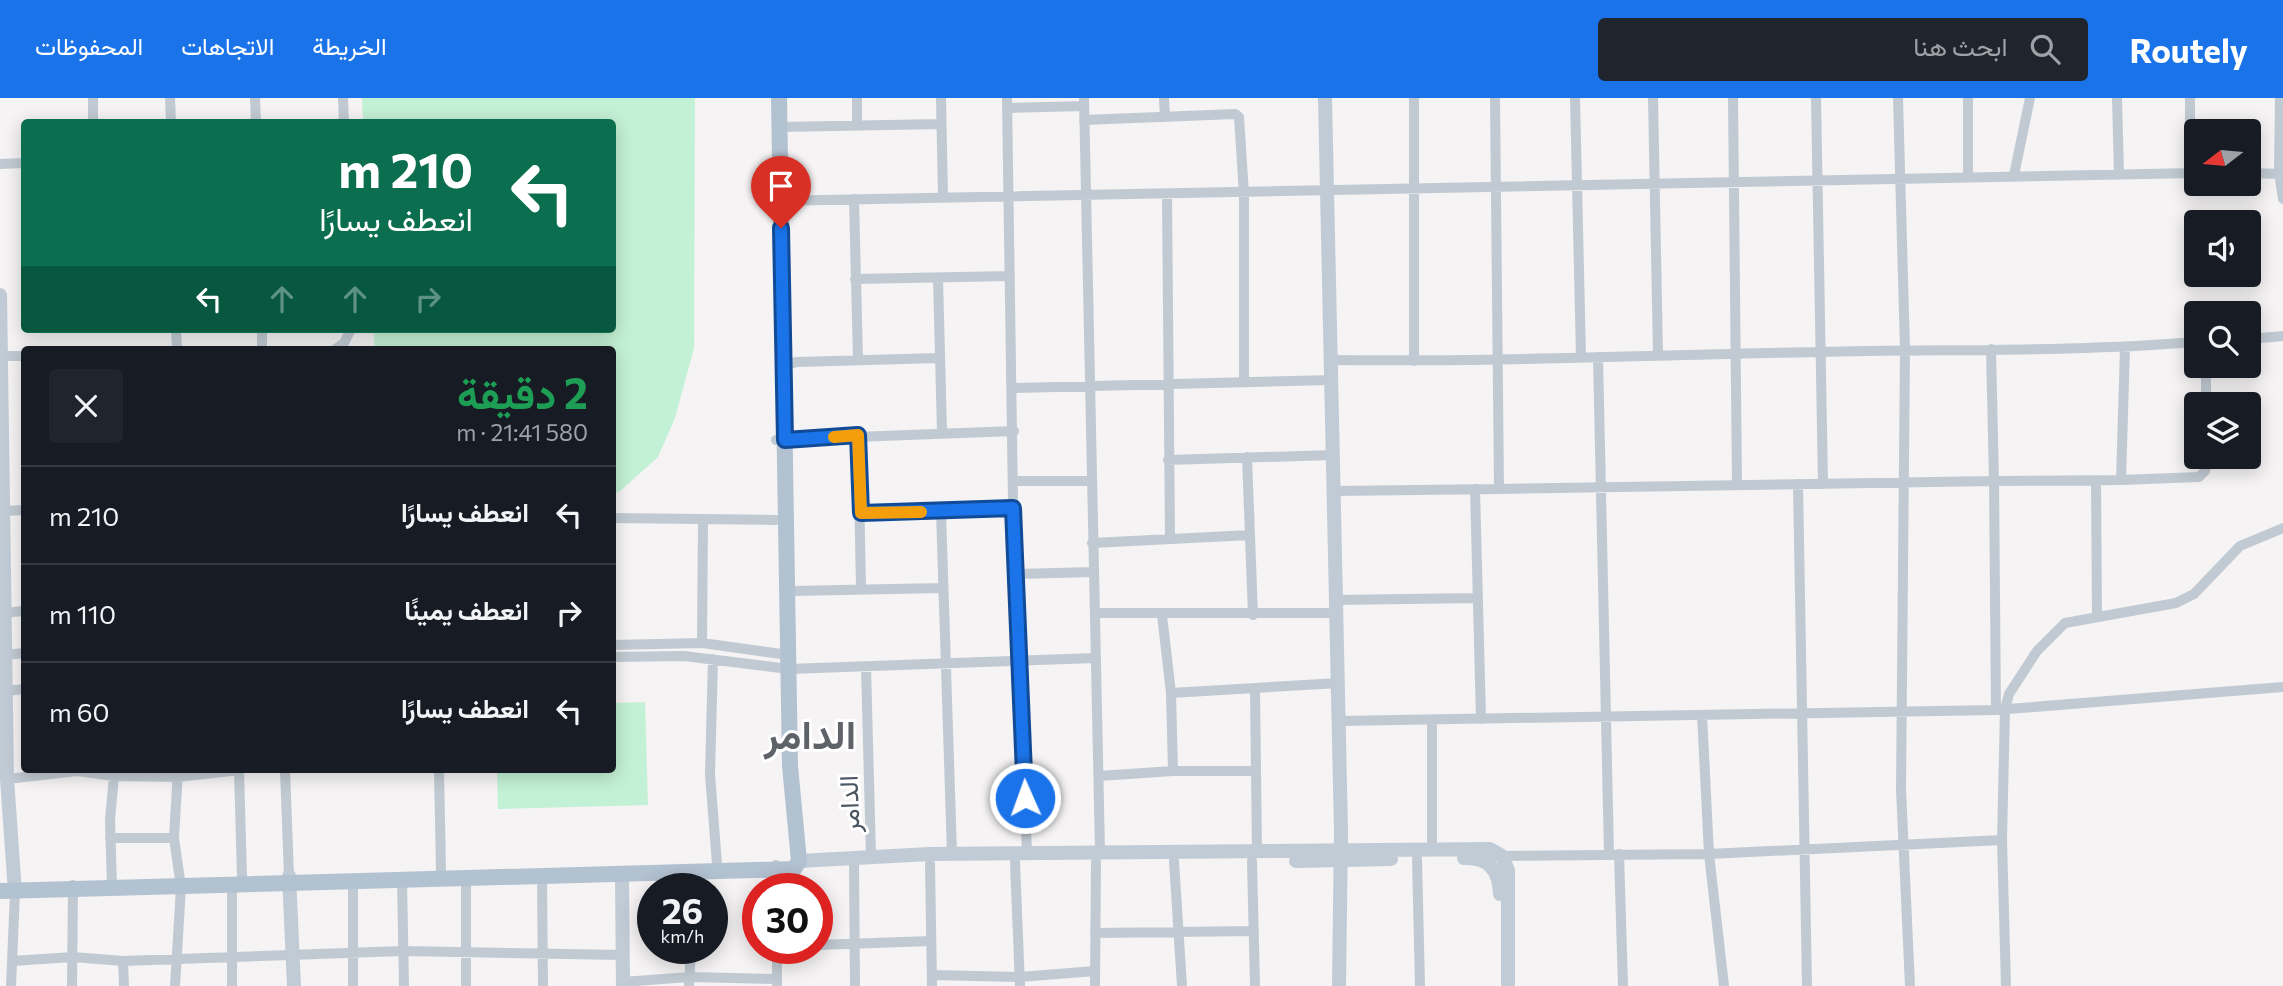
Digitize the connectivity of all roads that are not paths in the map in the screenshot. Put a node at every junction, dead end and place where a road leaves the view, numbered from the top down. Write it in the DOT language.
graph roads {
  1 [pos="93,98"];
  2 [pos="170,98"];
  3 [pos="255,98"];
  4 [pos="343,98"];
  5 [pos="769,98"];
  6 [pos="779,98"];
  7 [pos="857,98"];
  8 [pos="941,98"];
  9 [pos="1164,98"];
  10 [pos="1325,98"];
  11 [pos="1414,98"];
  12 [pos="1495,98"];
  13 [pos="1575,98"];
  14 [pos="1653,98"];
  15 [pos="1733,98"];
  16 [pos="1816,98"];
  17 [pos="1898,98"];
  18 [pos="1968,98"];
  19 [pos="2030,98"];
  20 [pos="2117,98"];
  21 [pos="2190,98"];
  22 [pos="2280,98"];
  23 [pos="1084,102"];
  24 [pos="1007,103"];
  25 [pos="1165,117"];
  26 [pos="93,119"];
  27 [pos="171,119"];
  28 [pos="256,119"];
  29 [pos="344,119"];
  30 [pos="2191,119"];
  31 [pos="1084,120"];
  32 [pos="941,124"];
  33 [pos="857,126"];
  34 [pos="780,127"];
  35 [pos="21,163"];
  36 [pos="0,164"];
  37 [pos="2184,173"];
  38 [pos="2261,173"];
  39 [pos="2281,173"];
  40 [pos="2119,174"];
  41 [pos="2014,175"];
  42 [pos="1968,177"];
  43 [pos="1900,180"];
  44 [pos="1818,181"];
  45 [pos="1734,184"];
  46 [pos="1577,185"];
  47 [pos="1655,185"];
  48 [pos="1496,187"];
  49 [pos="1415,190"];
  50 [pos="1326,191"];
  51 [pos="1244,194"];
  52 [pos="1167,195"];
  53 [pos="1008,196"];
  54 [pos="1085,196"];
  55 [pos="943,197"];
  56 [pos="2283,198"];
  57 [pos="854,199"];
  58 [pos="776,201"];
  59 [pos="1010,276"];
  60 [pos="937,278"];
  61 [pos="855,279"];
  62 [pos="0,295"];
  63 [pos="2283,336"];
  64 [pos="2261,338"];
  65 [pos="2184,343"];
  66 [pos="2125,348"];
  67 [pos="1991,349"];
  68 [pos="1905,350"];
  69 [pos="1821,351"];
  70 [pos="1736,354"];
  71 [pos="1658,355"];
  72 [pos="0,356"];
  73 [pos="21,356"];
  74 [pos="1581,357"];
  75 [pos="1598,357"];
  76 [pos="939,358"];
  77 [pos="858,360"];
  78 [pos="1331,360"];
  79 [pos="1498,360"];
  80 [pos="1414,361"];
  81 [pos="783,365"];
  82 [pos="1331,380"];
  83 [pos="1244,381"];
  84 [pos="1167,384"];
  85 [pos="1088,387"];
  86 [pos="1013,388"];
  87 [pos="1014,431"];
  88 [pos="942,432"];
  89 [pos="858,435"];
  90 [pos="780,440"];
  91 [pos="1334,455"];
  92 [pos="1247,457"];
  93 [pos="1168,460"];
  94 [pos="2205,469"];
  95 [pos="2096,480"];
  96 [pos="2121,480"];
  97 [pos="1013,481"];
  98 [pos="1090,481"];
  99 [pos="1994,481"];
  100 [pos="1798,484"];
  101 [pos="1823,484"];
  102 [pos="1905,484"];
  103 [pos="1737,485"];
  104 [pos="1601,487"];
  105 [pos="1475,489"];
  106 [pos="1499,489"];
  107 [pos="1334,491"];
  108 [pos="1013,508"];
  109 [pos="21,510"];
  110 [pos="3,511"];
  111 [pos="941,512"];
  112 [pos="861,513"];
  113 [pos="616,518"];
  114 [pos="703,520"];
  115 [pos="776,520"];
  116 [pos="2283,528"];
  117 [pos="1250,535"];
  118 [pos="1170,539"];
  119 [pos="1092,543"];
  120 [pos="1094,572"];
  121 [pos="1017,574"];
  122 [pos="942,588"];
  123 [pos="861,589"];
  124 [pos="787,595"];
  125 [pos="1478,598"];
  126 [pos="1337,607"];
  127 [pos="21,611"];
  128 [pos="2,613"];
  129 [pos="1096,613"];
  130 [pos="1162,615"];
  131 [pos="1253,615"];
  132 [pos="2097,615"];
  133 [pos="702,643"];
  134 [pos="616,645"];
  135 [pos="21,653"];
  136 [pos="5,655"];
  137 [pos="616,657"];
  138 [pos="1096,658"];
  139 [pos="713,659"];
  140 [pos="1021,661"];
  141 [pos="784,662"];
  142 [pos="944,665"];
  143 [pos="866,667"];
  144 [pos="1339,683"];
  145 [pos="2283,687"];
  146 [pos="21,689"];
  147 [pos="1255,689"];
  148 [pos="6,691"];
  149 [pos="1171,693"];
  150 [pos="2000,709"];
  151 [pos="1903,712"];
  152 [pos="1802,714"];
  153 [pos="1702,715"];
  154 [pos="1608,717"];
  155 [pos="1481,719"];
  156 [pos="1432,720"];
  157 [pos="1339,721"];
  158 [pos="1173,771"];
  159 [pos="1256,771"];
  160 [pos="60,773"];
  161 [pos="92,773"];
  162 [pos="178,773"];
  163 [pos="239,773"];
  164 [pos="285,773"];
  165 [pos="439,773"];
  166 [pos="114,776"];
  167 [pos="1099,776"];
  168 [pos="8,779"];
  169 [pos="110,838"];
  170 [pos="174,838"];
  171 [pos="2002,840"];
  172 [pos="1904,845"];
  173 [pos="1806,849"];
  174 [pos="1432,850"];
  175 [pos="952,854"];
  176 [pos="1614,854"];
  177 [pos="1709,854"];
  178 [pos="1341,855"];
  179 [pos="871,856"];
  180 [pos="1255,856"];
  181 [pos="1502,856"];
  182 [pos="1098,857"];
  183 [pos="1475,857"];
  184 [pos="1021,858"];
  185 [pos="1417,859"];
  186 [pos="1174,861"];
  187 [pos="930,863"];
  188 [pos="717,864"];
  189 [pos="787,865"];
  190 [pos="854,865"];
  191 [pos="441,871"];
  192 [pos="783,873"];
  193 [pos="622,875"];
  194 [pos="728,875"];
  195 [pos="637,876"];
  196 [pos="542,877"];
  197 [pos="466,878"];
  198 [pos="290,880"];
  199 [pos="402,880"];
  200 [pos="237,882"];
  201 [pos="352,882"];
  202 [pos="180,883"];
  203 [pos="112,884"];
  204 [pos="73,885"];
  205 [pos="8,888"];
  206 [pos="1180,930"];
  207 [pos="1254,931"];
  208 [pos="1096,933"];
  209 [pos="932,941"];
  210 [pos="855,944"];
  211 [pos="833,945"];
  212 [pos="403,951"];
  213 [pos="353,953"];
  214 [pos="466,954"];
  215 [pos="543,955"];
  216 [pos="623,955"];
  217 [pos="233,956"];
  218 [pos="294,956"];
  219 [pos="73,957"];
  220 [pos="176,958"];
  221 [pos="12,961"];
  222 [pos="123,961"];
  223 [pos="690,964"];
  224 [pos="777,964"];
  225 [pos="1095,971"];
  226 [pos="932,980"];
  227 [pos="1020,981"];
  228 [pos="689,982"];
  229 [pos="777,982"];
  230 [pos="623,984"];
  231 [pos="11,986"];
  232 [pos="72,986"];
  233 [pos="124,986"];
  234 [pos="175,986"];
  235 [pos="232,986"];
  236 [pos="294,986"];
  237 [pos="353,986"];
  238 [pos="404,986"];
  239 [pos="466,986"];
  240 [pos="543,986"];
  241 [pos="855,986"];
  242 [pos="1095,986"];
  243 [pos="1182,986"];
  244 [pos="1255,986"];
  245 [pos="1339,986"];
  246 [pos="1420,986"];
  247 [pos="1502,986"];
  248 [pos="1508,986"];
  249 [pos="1623,986"];
  250 [pos="1724,986"];
  251 [pos="1807,986"];
  252 [pos="1910,986"];
  253 [pos="2006,986"];
  1 -- 26 [label="street"];
  2 -- 27 [label="street"];
  3 -- 28 [label="street"];
  4 -- 29 [label="street"];
  5 -- 58 [label="main road"];
  6 -- 34 [label="main road"];
  7 -- 33 [label="street"];
  8 -- 32 [label="street"];
  9 -- 25 [label="street"];
  10 -- 50 [label="street"];
  11 -- 49 [label="street"];
  12 -- 48 [label="street"];
  13 -- 46 [label="street"];
  14 -- 47 [label="street"];
  15 -- 45 [label="street"];
  16 -- 44 [label="street"];
  17 -- 43 [label="street"];
  18 -- 42 [label="street"];
  19 -- 41 [label="street"];
  20 -- 40 [label="street"];
  21 -- 30 [label="street"];
  22 -- 39 [label="street"];
  23 -- 24 [label="street"];
  23 -- 31 [label="street"];
  24 -- 53 [label="street"];
  25 -- 31 [label="street"];
  25 -- 51 [label="street"];
  31 -- 54 [label="street"];
  32 -- 33 [label="street"];
  32 -- 55 [label="street"];
  33 -- 34 [label="street"];
  34 -- 58 [label="main road"];
  35 -- 36 [label="street"];
  37 -- 40 [label="street"];
  38 -- 39 [label="street"];
  39 -- 56 [label="street"];
  40 -- 41 [label="street"];
  41 -- 42 [label="street"];
  42 -- 43 [label="street"];
  43 -- 44 [label="street"];
  43 -- 68 [label="street"];
  44 -- 45 [label="street"];
  44 -- 69 [label="street"];
  45 -- 47 [label="street"];
  45 -- 70 [label="street"];
  46 -- 47 [label="street"];
  46 -- 48 [label="street"];
  46 -- 74 [label="street"];
  47 -- 71 [label="street"];
  48 -- 49 [label="street"];
  48 -- 79 [label="street"];
  49 -- 50 [label="street"];
  49 -- 80 [label="street"];
  50 -- 51 [label="street"];
  50 -- 78 [label="street"];
  51 -- 52 [label="street"];
  51 -- 83 [label="street"];
  52 -- 54 [label="street"];
  52 -- 84 [label="street"];
  53 -- 54 [label="street"];
  53 -- 55 [label="street"];
  53 -- 59 [label="street"];
  54 -- 85 [label="street"];
  55 -- 57 [label="street"];
  57 -- 58 [label="street"];
  57 -- 61 [label="street"];
  58 -- 81 [label="main road"];
  58 -- 90 [label="main road"];
  59 -- 60 [label="street"];
  59 -- 86 [label="street"];
  60 -- 61 [label="street"];
  60 -- 76 [label="street"];
  61 -- 77 [label="street"];
  62 -- 72 [label="street"];
  63 -- 64 [label="street"];
  65 -- 66 [label="street"];
  66 -- 67 [label="street"];
  66 -- 96 [label="street"];
  67 -- 68 [label="street"];
  67 -- 99 [label="street"];
  68 -- 69 [label="street"];
  68 -- 102 [label="street"];
  69 -- 70 [label="street"];
  69 -- 101 [label="street"];
  70 -- 71 [label="street"];
  70 -- 103 [label="street"];
  71 -- 75 [label="street"];
  72 -- 73 [label="street"];
  72 -- 110 [label="street"];
  74 -- 75 [label="street"];
  74 -- 79 [label="street"];
  75 -- 104 [label="street"];
  76 -- 77 [label="street"];
  76 -- 88 [label="street"];
  77 -- 81 [label="street"];
  78 -- 80 [label="street"];
  78 -- 82 [label="street"];
  79 -- 80 [label="street"];
  79 -- 106 [label="street"];
  81 -- 90 [label="main road"];
  82 -- 83 [label="street"];
  82 -- 91 [label="street"];
  83 -- 84 [label="street"];
  84 -- 85 [label="street"];
  84 -- 93 [label="street"];
  85 -- 86 [label="street"];
  85 -- 98 [label="street"];
  86 -- 87 [label="street"];
  87 -- 88 [label="street"];
  87 -- 97 [label="street"];
  88 -- 89 [label="street"];
  89 -- 90 [label="street"];
  89 -- 112 [label="street"];
  90 -- 115 [label="main road"];
  90 -- 124 [label="main road"];
  91 -- 92 [label="street"];
  91 -- 107 [label="street"];
  92 -- 93 [label="street"];
  92 -- 117 [label="street"];
  93 -- 118 [label="street"];
  94 -- 96 [label="street"];
  95 -- 96 [label="street"];
  95 -- 99 [label="street"];
  95 -- 132 [label="street"];
  97 -- 98 [label="street"];
  97 -- 108 [label="street"];
  98 -- 119 [label="street"];
  99 -- 102 [label="street"];
  99 -- 150 [label="street"];
  100 -- 101 [label="street"];
  100 -- 103 [label="street"];
  100 -- 152 [label="street"];
  101 -- 102 [label="street"];
  102 -- 151 [label="street"];
  103 -- 104 [label="street"];
  104 -- 106 [label="street"];
  104 -- 154 [label="street"];
  105 -- 106 [label="street"];
  105 -- 107 [label="street"];
  105 -- 125 [label="street"];
  107 -- 126 [label="street"];
  108 -- 111 [label="street"];
  108 -- 121 [label="street"];
  109 -- 110 [label="street"];
  110 -- 128 [label="street"];
  111 -- 112 [label="street"];
  111 -- 122 [label="street"];
  112 -- 123 [label="street"];
  113 -- 114 [label="street"];
  114 -- 115 [label="street"];
  114 -- 133 [label="street"];
  115 -- 141 [label="main road"];
  116 -- 132 [label="street"];
  117 -- 118 [label="street"];
  117 -- 131 [label="street"];
  118 -- 119 [label="street"];
  119 -- 120 [label="street"];
  120 -- 121 [label="street"];
  120 -- 129 [label="street"];
  121 -- 140 [label="street"];
  122 -- 123 [label="street"];
  122 -- 142 [label="street"];
  123 -- 124 [label="street"];
  124 -- 141 [label="main road"];
  125 -- 126 [label="street"];
  125 -- 155 [label="street"];
  126 -- 131 [label="street"];
  126 -- 144 [label="street"];
  127 -- 128 [label="street"];
  128 -- 136 [label="street"];
  129 -- 130 [label="street"];
  129 -- 138 [label="street"];
  130 -- 131 [label="street"];
  130 -- 149 [label="street"];
  132 -- 150 [label="street"];
  133 -- 134 [label="street"];
  133 -- 141 [label="street"];
  135 -- 136 [label="street"];
  136 -- 148 [label="street"];
  137 -- 139 [label="street"];
  138 -- 140 [label="street"];
  138 -- 167 [label="street"];
  139 -- 141 [label="street"];
  139 -- 188 [label="street"];
  140 -- 142 [label="street"];
  140 -- 184 [label="street"];
  141 -- 143 [label="street"];
  141 -- 189 [label="main road"];
  142 -- 143 [label="street"];
  142 -- 175 [label="street"];
  143 -- 179 [label="street, الدامر"];
  144 -- 147 [label="street"];
  144 -- 157 [label="street"];
  145 -- 150 [label="street"];
  146 -- 148 [label="street"];
  147 -- 149 [label="street"];
  147 -- 159 [label="street"];
  148 -- 168 [label="street"];
  149 -- 158 [label="street"];
  150 -- 151 [label="street"];
  150 -- 171 [label="street"];
  151 -- 152 [label="street"];
  151 -- 172 [label="street"];
  152 -- 153 [label="street"];
  152 -- 173 [label="street"];
  153 -- 154 [label="street"];
  153 -- 177 [label="street"];
  154 -- 155 [label="street"];
  154 -- 176 [label="street"];
  155 -- 156 [label="street"];
  156 -- 157 [label="street"];
  156 -- 174 [label="street"];
  157 -- 178 [label="street"];
  158 -- 159 [label="street"];
  158 -- 167 [label="street"];
  159 -- 180 [label="street"];
  160 -- 168 [label="street"];
  161 -- 166 [label="street"];
  162 -- 166 [label="street"];
  162 -- 170 [label="street"];
  163 -- 200 [label="street"];
  164 -- 198 [label="street"];
  165 -- 191 [label="street"];
  166 -- 169 [label="street"];
  167 -- 182 [label="street"];
  168 -- 205 [label="street"];
  169 -- 170 [label="street"];
  169 -- 203 [label="street"];
  170 -- 202 [label="street"];
  171 -- 172 [label="street"];
  171 -- 253 [label="street"];
  172 -- 173 [label="street"];
  172 -- 252 [label="street"];
  173 -- 177 [label="street"];
  173 -- 251 [label="street"];
  174 -- 178 [label="street"];
  174 -- 181 [label="street"];
  175 -- 179 [label="street"];
  175 -- 184 [label="street"];
  176 -- 177 [label="street"];
  176 -- 181 [label="street"];
  176 -- 249 [label="street"];
  177 -- 250 [label="street"];
  178 -- 180 [label="street"];
  178 -- 185 [label="street"];
  178 -- 245 [label="street"];
  179 -- 189 [label="street"];
  180 -- 182 [label="street"];
  180 -- 186 [label="street"];
  180 -- 207 [label="street"];
  181 -- 183 [label="street"];
  181 -- 248 [label="street"];
  182 -- 184 [label="street"];
  182 -- 186 [label="street"];
  182 -- 208 [label="street"];
  183 -- 185 [label="street"];
  183 -- 247 [label="street"];
  184 -- 187 [label="street"];
  184 -- 227 [label="street"];
  185 -- 246 [label="street"];
  186 -- 206 [label="street"];
  187 -- 190 [label="street"];
  187 -- 209 [label="street"];
  188 -- 189 [label="main road"];
  188 -- 191 [label="main road"];
  189 -- 190 [label="street"];
  189 -- 192 [label="street"];
  189 -- 194 [label="main road"];
  190 -- 210 [label="street"];
  191 -- 198 [label="main road"];
  193 -- 195 [label="main road"];
  193 -- 196 [label="main road"];
  193 -- 216 [label="street"];
  196 -- 197 [label="main road"];
  196 -- 215 [label="street"];
  197 -- 199 [label="main road"];
  197 -- 214 [label="street"];
  198 -- 200 [label="main road"];
  198 -- 201 [label="main road"];
  198 -- 218 [label="street"];
  199 -- 201 [label="main road"];
  199 -- 212 [label="street"];
  200 -- 202 [label="main road"];
  200 -- 217 [label="street"];
  201 -- 213 [label="street"];
  202 -- 203 [label="main road"];
  202 -- 220 [label="street"];
  203 -- 204 [label="main road"];
  204 -- 205 [label="main road"];
  204 -- 219 [label="street"];
  205 -- 221 [label="street"];
  206 -- 207 [label="street"];
  206 -- 208 [label="street"];
  206 -- 243 [label="street"];
  207 -- 244 [label="street"];
  208 -- 225 [label="street"];
  209 -- 210 [label="street"];
  209 -- 226 [label="street"];
  210 -- 211 [label="street"];
  210 -- 241 [label="street"];
  212 -- 213 [label="street"];
  212 -- 214 [label="street"];
  212 -- 238 [label="street"];
  213 -- 218 [label="street"];
  213 -- 237 [label="street"];
  214 -- 215 [label="street"];
  214 -- 239 [label="street"];
  215 -- 216 [label="street"];
  215 -- 240 [label="street"];
  216 -- 230 [label="street"];
  217 -- 218 [label="street"];
  217 -- 220 [label="street"];
  217 -- 235 [label="street"];
  218 -- 236 [label="street"];
  219 -- 221 [label="street"];
  219 -- 222 [label="street"];
  219 -- 232 [label="street"];
  220 -- 222 [label="street"];
  220 -- 234 [label="street"];
  221 -- 231 [label="street"];
  222 -- 233 [label="street"];
  223 -- 228 [label="street"];
  224 -- 229 [label="street"];
  225 -- 227 [label="street"];
  225 -- 242 [label="street"];
  226 -- 227 [label="street"];
  228 -- 229 [label="street"];
  228 -- 230 [label="street"];
}
